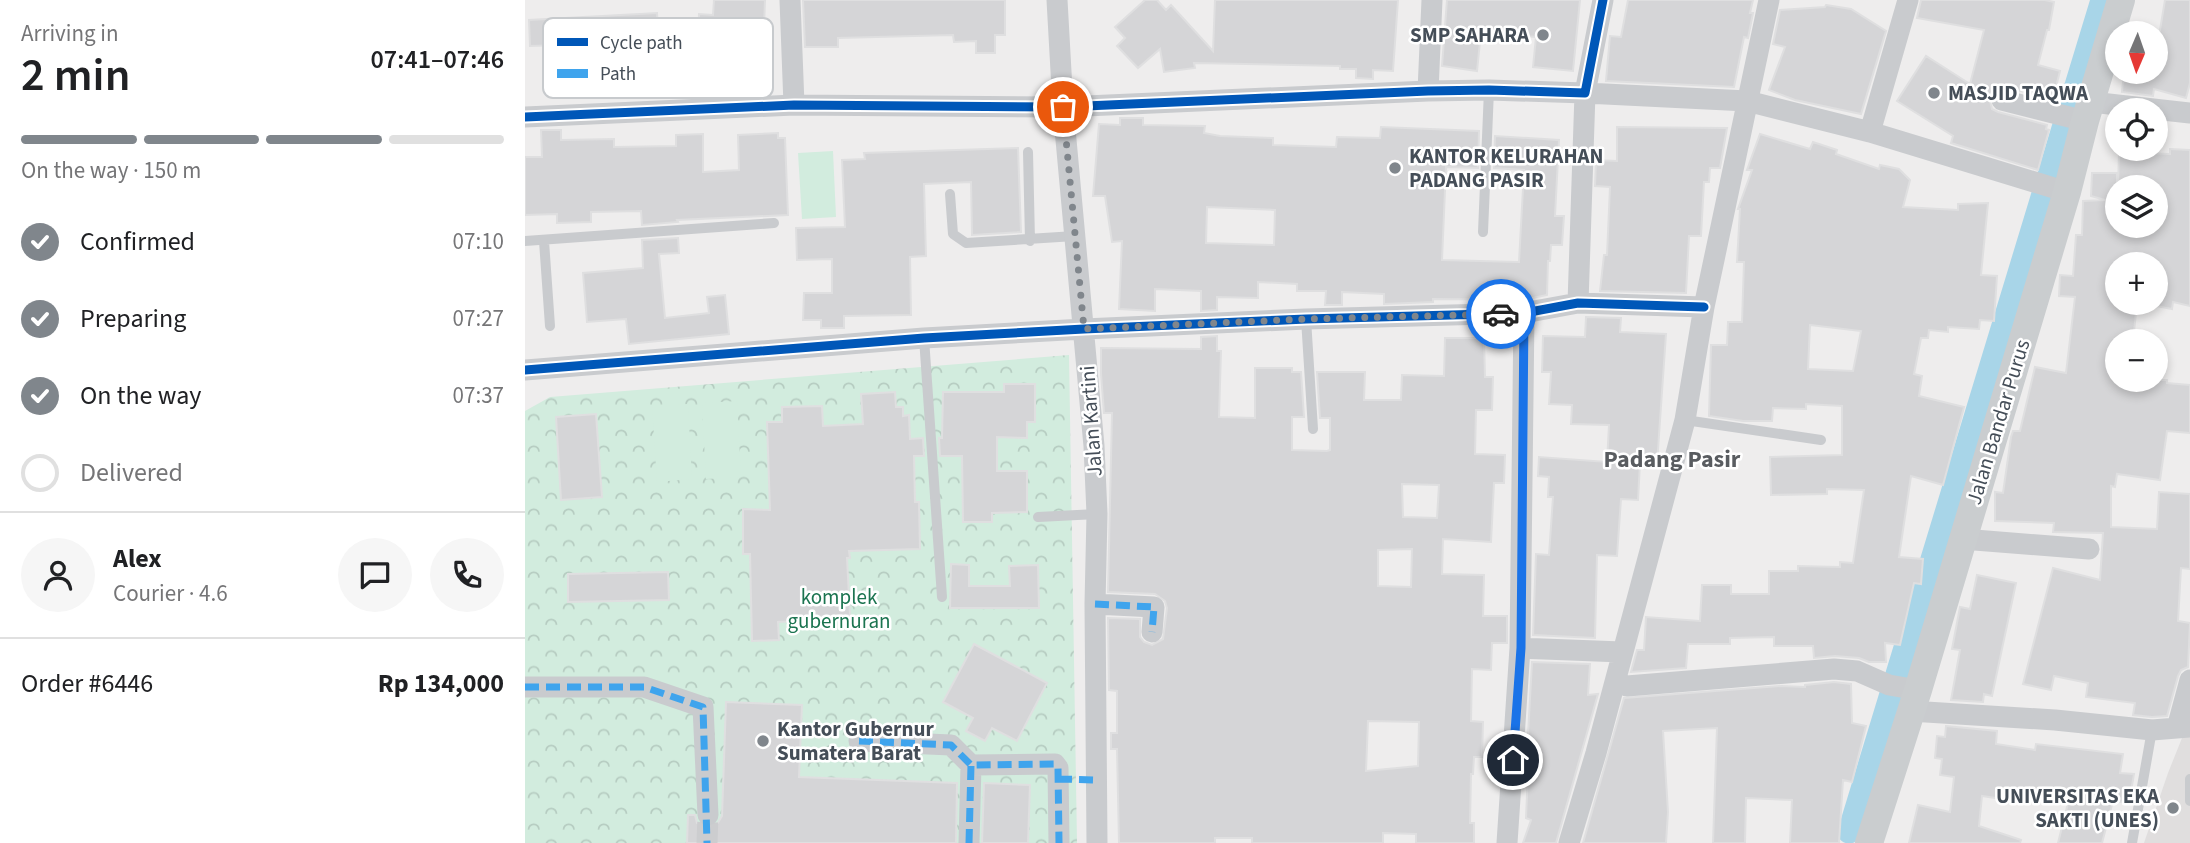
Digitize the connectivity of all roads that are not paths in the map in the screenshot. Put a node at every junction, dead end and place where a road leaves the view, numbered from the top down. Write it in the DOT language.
graph roads {
  1 [pos="790,0"];
  2 [pos="1057,0"];
  3 [pos="1432,0"];
  4 [pos="1603,0"];
  5 [pos="1769,0"];
  6 [pos="1908,0"];
  7 [pos="2121,0"];
  8 [pos="1489,90"];
  9 [pos="1428,91"];
  10 [pos="1585,93"];
  11 [pos="2002,100"];
  12 [pos="1747,101"];
  13 [pos="794,105"];
  14 [pos="1063,107"];
  15 [pos="2082,113"];
  16 [pos="2190,113"];
  17 [pos="525,117"];
  18 [pos="1870,132"];
  19 [pos="1028,152"];
  20 [pos="2049,187"];
  21 [pos="950,194"];
  22 [pos="774,223"];
  23 [pos="1483,232"];
  24 [pos="1075,236"];
  25 [pos="1030,240"];
  26 [pos="525,241"];
  27 [pos="544,241"];
  28 [pos="1578,303"];
  29 [pos="1705,307"];
  30 [pos="1524,313"];
  31 [pos="1306,319"];
  32 [pos="550,326"];
  33 [pos="1084,329"];
  34 [pos="924,338"];
  35 [pos="525,370"];
  36 [pos="1685,420"];
  37 [pos="1314,429"];
  38 [pos="1821,440"];
  39 [pos="1097,514"];
  40 [pos="1038,517"];
  41 [pos="1962,539"];
  42 [pos="2089,549"];
  43 [pos="942,597"];
  44 [pos="1095,604"];
  45 [pos="1152,632"];
  46 [pos="1521,648"];
  47 [pos="1622,652"];
  48 [pos="2190,681"];
  49 [pos="1627,686"];
  50 [pos="525,687"];
  51 [pos="1905,694"];
  52 [pos="2183,728"];
  53 [pos="2152,730"];
  54 [pos="859,741"];
  55 [pos="971,765"];
  56 [pos="1058,779"];
  57 [pos="2190,779"];
  58 [pos="1097,780"];
  59 [pos="2190,802"];
  60 [pos="708,815"];
  61 [pos="969,843"];
  62 [pos="1059,843"];
  63 [pos="1097,843"];
  64 [pos="1507,843"];
  65 [pos="1569,843"];
  66 [pos="1869,843"];
  67 [pos="2132,843"];
  1 -- 13 [label="street"];
  2 -- 14 [label="street, Jalan Kartini"];
  3 -- 9 [label="street"];
  4 -- 10 [label="street"];
  5 -- 12 [label="street"];
  6 -- 18 [label="street"];
  7 -- 15 [label="street, Jalan Bandar Purus"];
  8 -- 9 [label="street"];
  8 -- 10 [label="street"];
  8 -- 23 [label="lane"];
  9 -- 14 [label="street"];
  10 -- 12 [label="street"];
  10 -- 28 [label="street"];
  11 -- 15 [label="street"];
  12 -- 18 [label="street"];
  12 -- 29 [label="street"];
  13 -- 14 [label="street"];
  13 -- 17 [label="street"];
  14 -- 24 [label="street, Jalan Kartini"];
  15 -- 16 [label="street"];
  15 -- 20 [label="street, Jalan Bandar Purus"];
  18 -- 20 [label="street"];
  19 -- 25 [label="lane"];
  20 -- 41 [label="street, Jalan Bandar Purus"];
  21 -- 25 [label="lane"];
  22 -- 27 [label="lane"];
  24 -- 25 [label="lane"];
  24 -- 33 [label="street, Jalan Kartini"];
  26 -- 27 [label="lane"];
  27 -- 32 [label="lane"];
  28 -- 29 [label="street"];
  28 -- 30 [label="street"];
  29 -- 36 [label="street"];
  30 -- 31 [label="street"];
  30 -- 46 [label="street"];
  31 -- 33 [label="street"];
  31 -- 37 [label="lane"];
  33 -- 34 [label="street"];
  33 -- 39 [label="street, Jalan Kartini"];
  34 -- 35 [label="street"];
  34 -- 43 [label="lane"];
  36 -- 38 [label="lane"];
  36 -- 47 [label="street"];
  39 -- 40 [label="lane"];
  39 -- 44 [label="street, Jalan Kartini"];
  41 -- 42 [label="street"];
  41 -- 51 [label="street, Jalan Bandar Purus"];
  44 -- 45 [label="street"];
  44 -- 58 [label="street, Jalan Kartini"];
  46 -- 47 [label="street"];
  46 -- 64 [label="street"];
  47 -- 65 [label="street"];
  48 -- 52 [label="street"];
  49 -- 51 [label="street"];
  50 -- 60 [label="street"];
  51 -- 53 [label="street"];
  51 -- 66 [label="street, Jalan Bandar Purus"];
  52 -- 53 [label="street"];
  53 -- 67 [label="lane"];
  54 -- 55 [label="street"];
  55 -- 56 [label="street"];
  55 -- 61 [label="street"];
  56 -- 58 [label="street"];
  56 -- 62 [label="street"];
  57 -- 59 [label="lane"];
  58 -- 63 [label="street, Jalan Kartini"];
}
